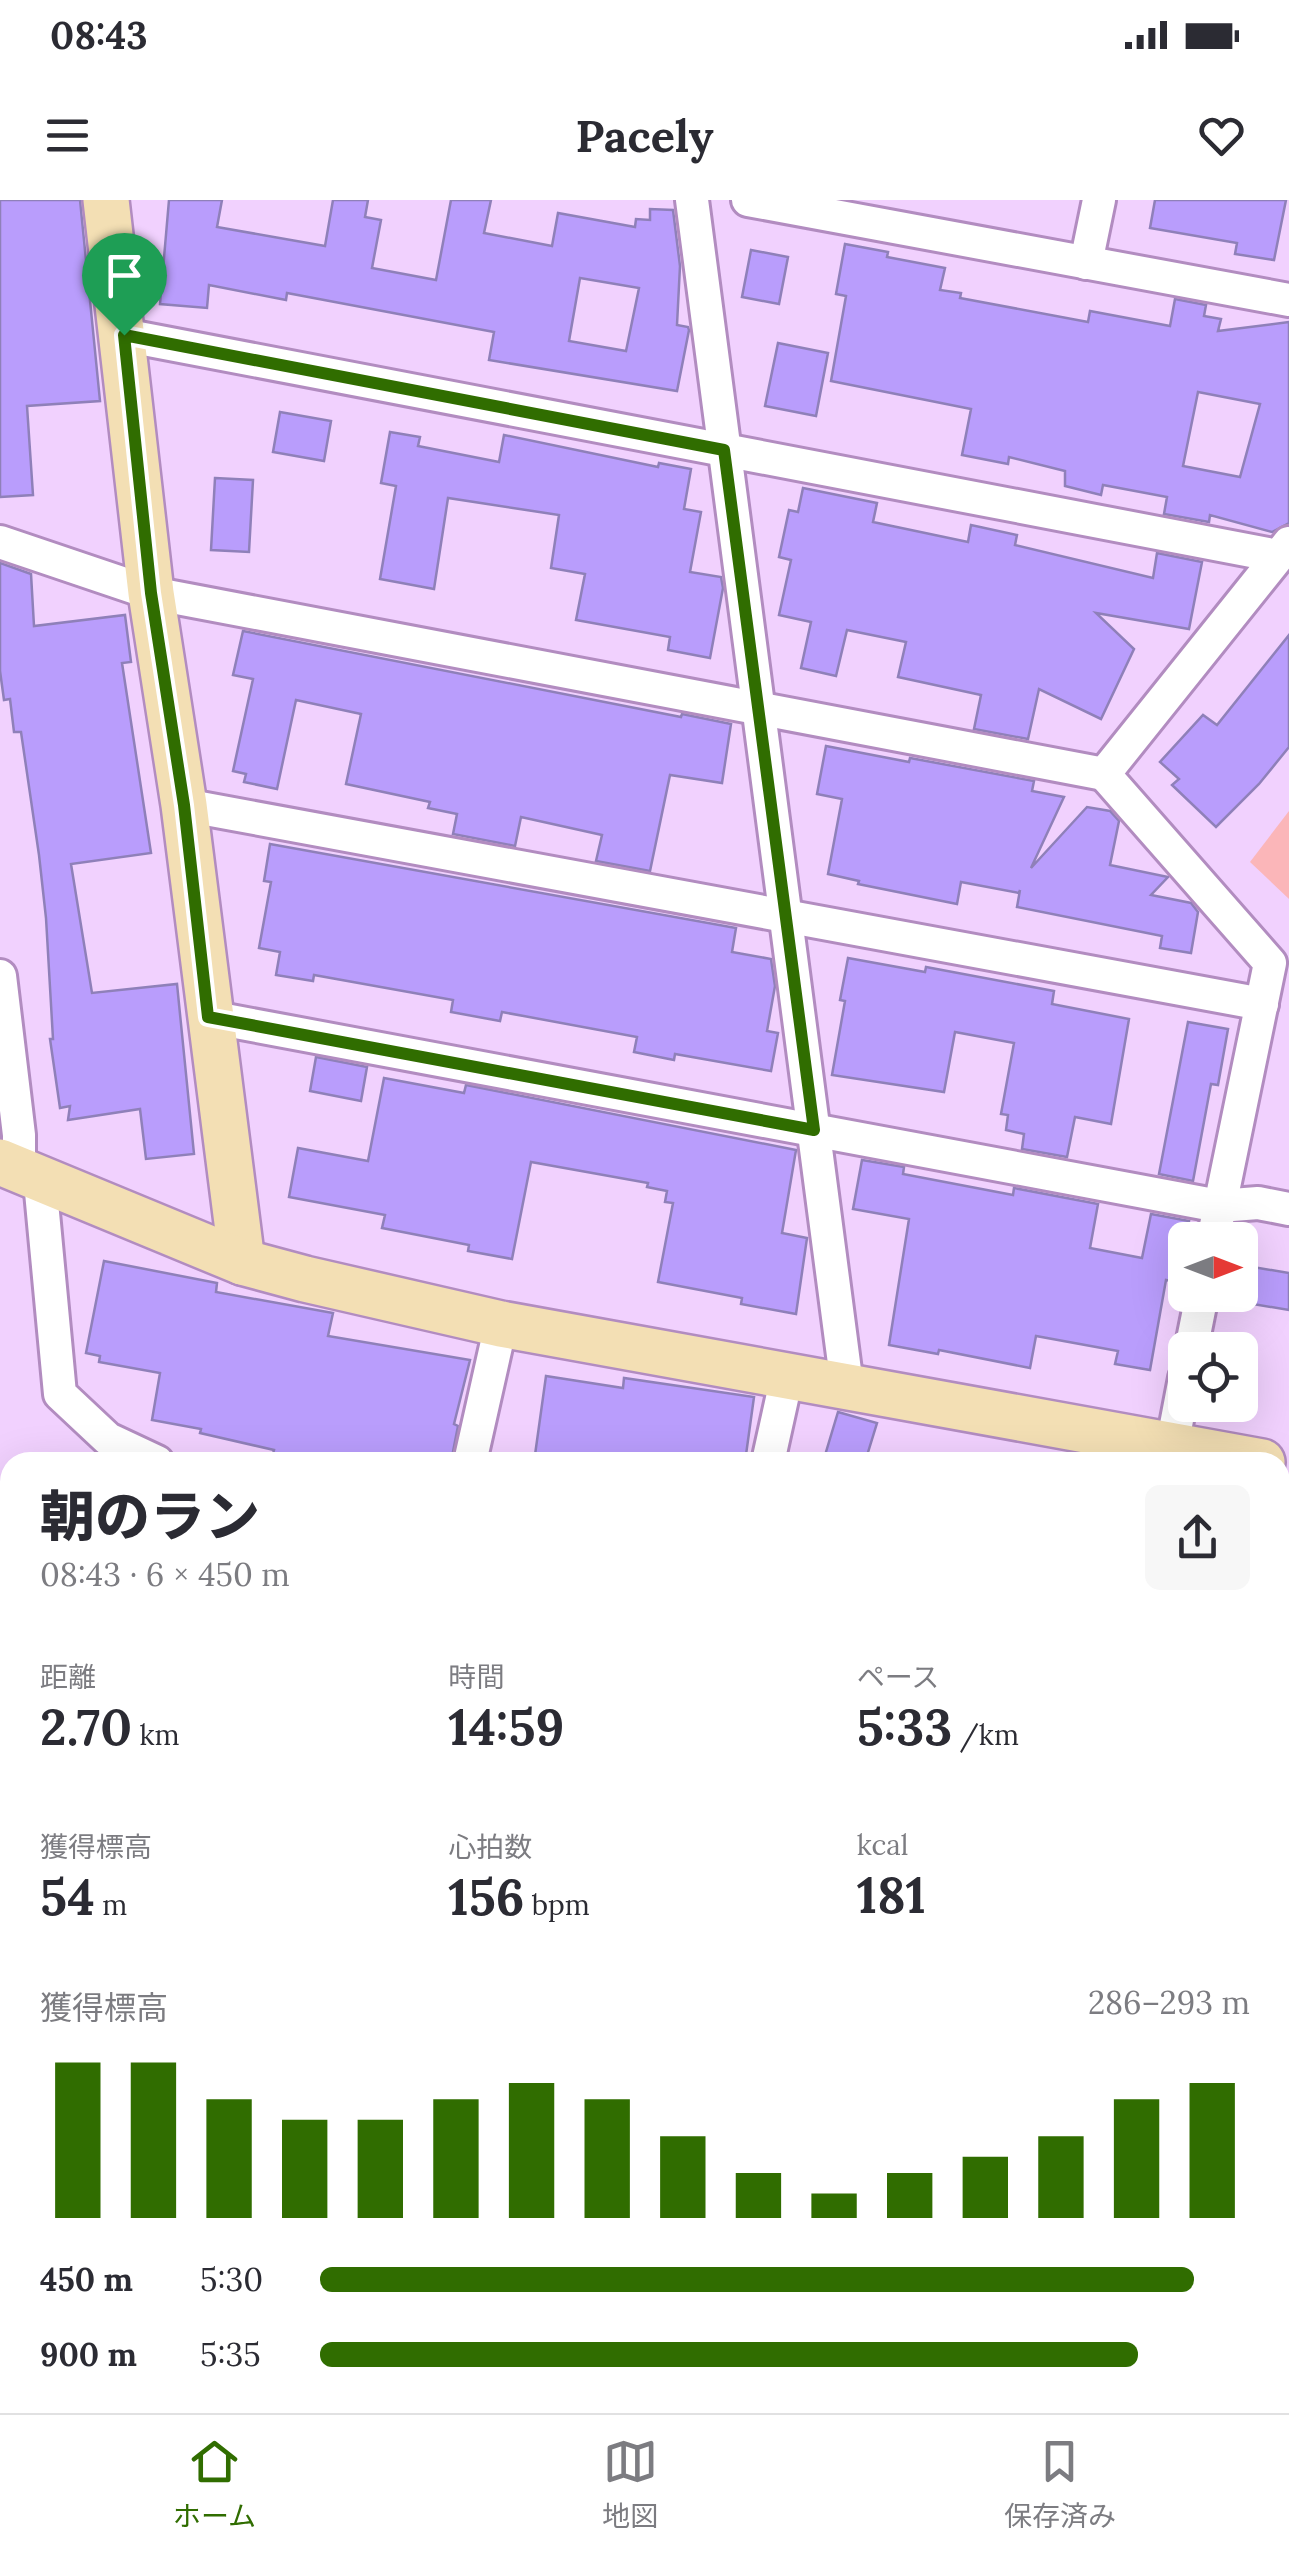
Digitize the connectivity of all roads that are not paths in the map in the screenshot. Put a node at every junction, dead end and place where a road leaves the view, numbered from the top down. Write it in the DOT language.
graph roads {
  1 [pos="106,200"];
  2 [pos="692,200"];
  3 [pos="748,200"];
  4 [pos="1098,200"];
  5 [pos="891,213"];
  6 [pos="1086,263"];
  7 [pos="1288,296"];
  8 [pos="124,335"];
  9 [pos="724,450"];
  10 [pos="0,542"];
  11 [pos="1283,549"];
  12 [pos="151,593"];
  13 [pos="758,707"];
  14 [pos="1104,774"];
  15 [pos="184,805"];
  16 [pos="785,917"];
  17 [pos="0,976"];
  18 [pos="1262,1004"];
  19 [pos="208,1017"];
  20 [pos="814,1130"];
  21 [pos="20,1171"];
  22 [pos="1220,1206"];
  23 [pos="1289,1210"];
  24 [pos="1216,1222"];
  25 [pos="242,1262"];
  26 [pos="501,1324"];
  27 [pos="786,1376"];
  28 [pos="847,1386"];
  29 [pos="1177,1422"];
  30 [pos="1172,1446"];
  31 [pos="112,1451"];
  32 [pos="472,1452"];
  33 [pos="770,1452"];
  34 [pos="1206,1452"];
  1 -- 8 [label="street"];
  2 -- 9 [label="street"];
  3 -- 5 [label="street"];
  4 -- 6 [label="street"];
  5 -- 6 [label="street"];
  6 -- 7 [label="street"];
  8 -- 9 [label="street"];
  8 -- 12 [label="street"];
  9 -- 11 [label="street"];
  9 -- 13 [label="street"];
  10 -- 12 [label="street"];
  11 -- 14 [label="street"];
  12 -- 13 [label="street"];
  12 -- 15 [label="street"];
  13 -- 14 [label="street"];
  13 -- 16 [label="street"];
  14 -- 18 [label="street"];
  15 -- 16 [label="street"];
  15 -- 19 [label="street"];
  16 -- 18 [label="street"];
  16 -- 20 [label="street"];
  17 -- 21 [label="street"];
  18 -- 22 [label="street"];
  19 -- 20 [label="street"];
  19 -- 25 [label="street"];
  20 -- 22 [label="street"];
  20 -- 28 [label="street"];
  21 -- 25 [label="street"];
  21 -- 31 [label="street"];
  22 -- 23 [label="street"];
  22 -- 24 [label="street"];
  25 -- 26 [label="street"];
  26 -- 27 [label="street"];
  26 -- 32 [label="street"];
  27 -- 28 [label="street"];
  27 -- 33 [label="street"];
  28 -- 30 [label="street"];
  29 -- 30 [label="street"];
  30 -- 34 [label="street"];
}
